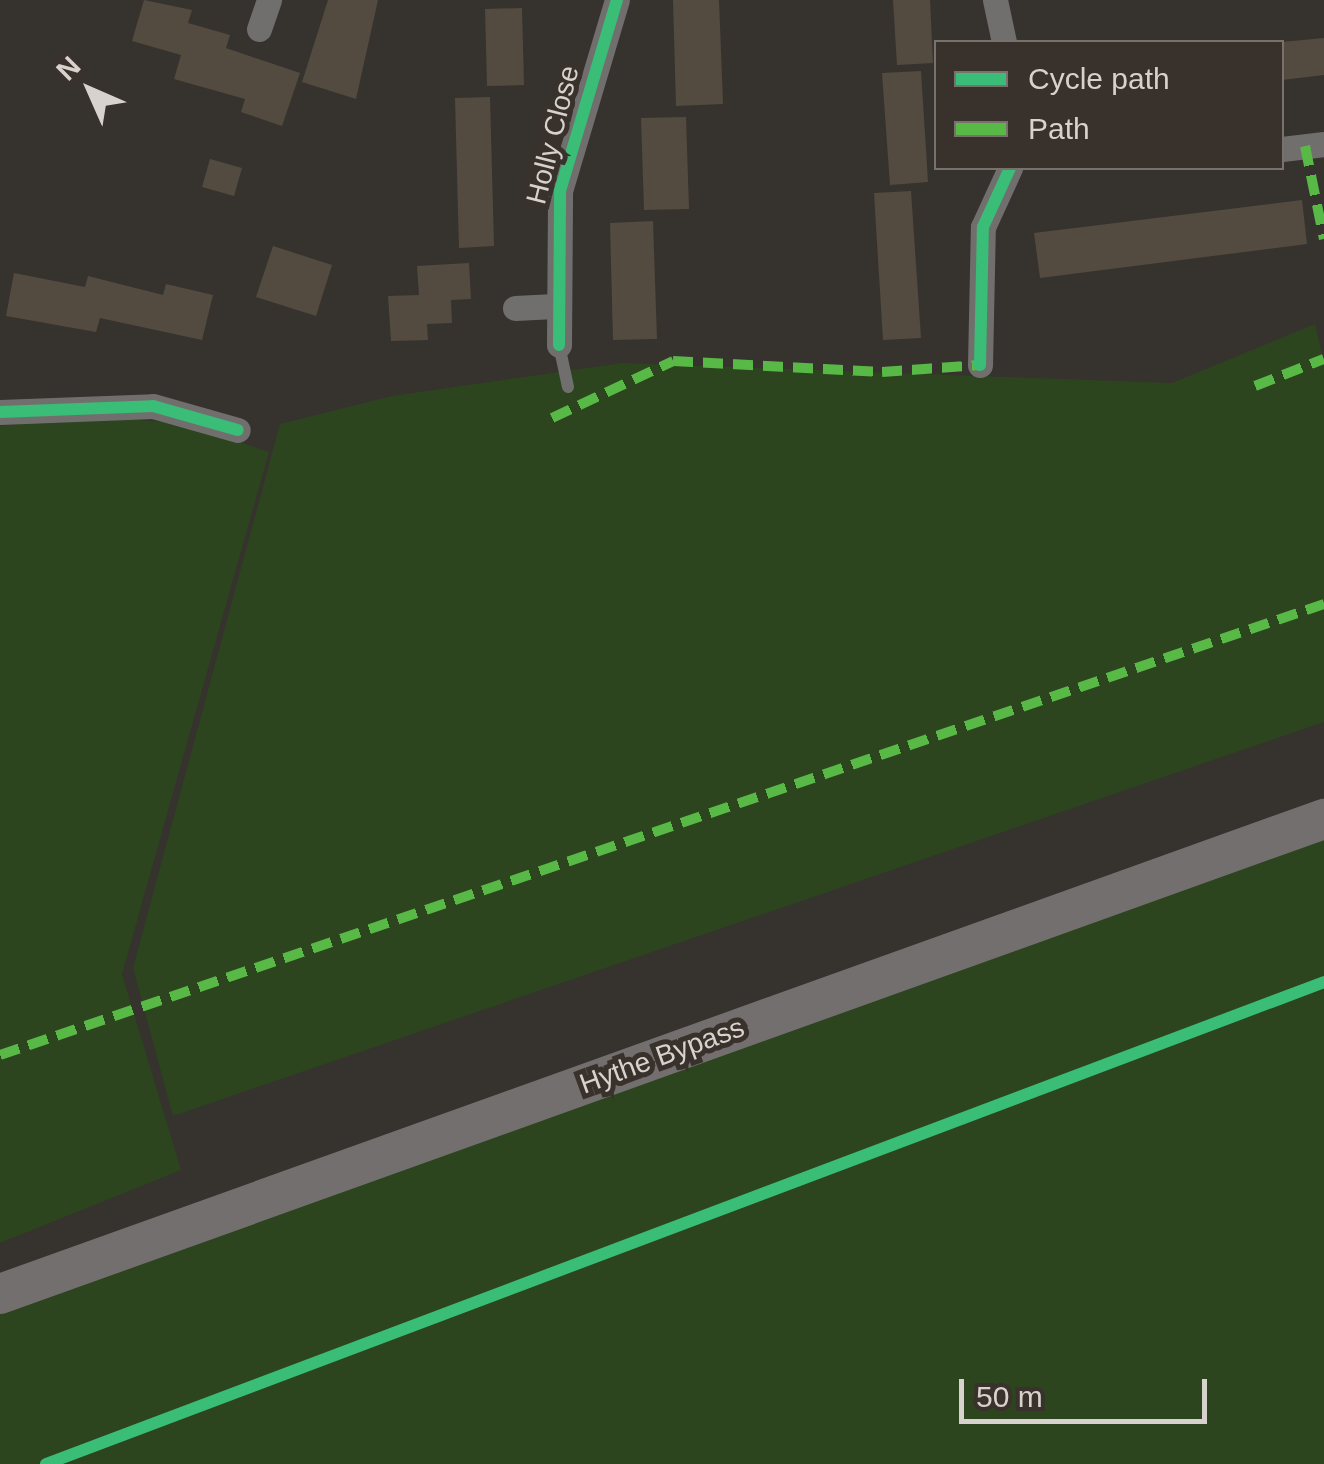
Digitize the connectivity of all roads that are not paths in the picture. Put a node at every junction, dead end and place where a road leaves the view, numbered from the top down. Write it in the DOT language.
graph roads {
  1 [pos="269,0"];
  2 [pos="616,0"];
  3 [pos="995,0"];
  4 [pos="259,29"];
  5 [pos="1004,40"];
  6 [pos="1324,144"];
  7 [pos="1284,149"];
  8 [pos="1009,170"];
  9 [pos="555,306"];
  10 [pos="515,308"];
  11 [pos="559,346"];
  12 [pos="980,365"];
  13 [pos="568,387"];
  14 [pos="0,412"];
  15 [pos="238,430"];
  16 [pos="1324,819"];
  17 [pos="0,1294"];
  1 -- 4 [label="street"];
  2 -- 9 [label="street, Holly Close"];
  3 -- 5 [label="street"];
  6 -- 7 [label="street"];
  8 -- 12 [label="street"];
  9 -- 10 [label="street"];
  9 -- 11 [label="street, Holly Close"];
  11 -- 13 [label="lane"];
  14 -- 15 [label="street"];
  16 -- 17 [label="main road, Hythe Bypass"];
}
